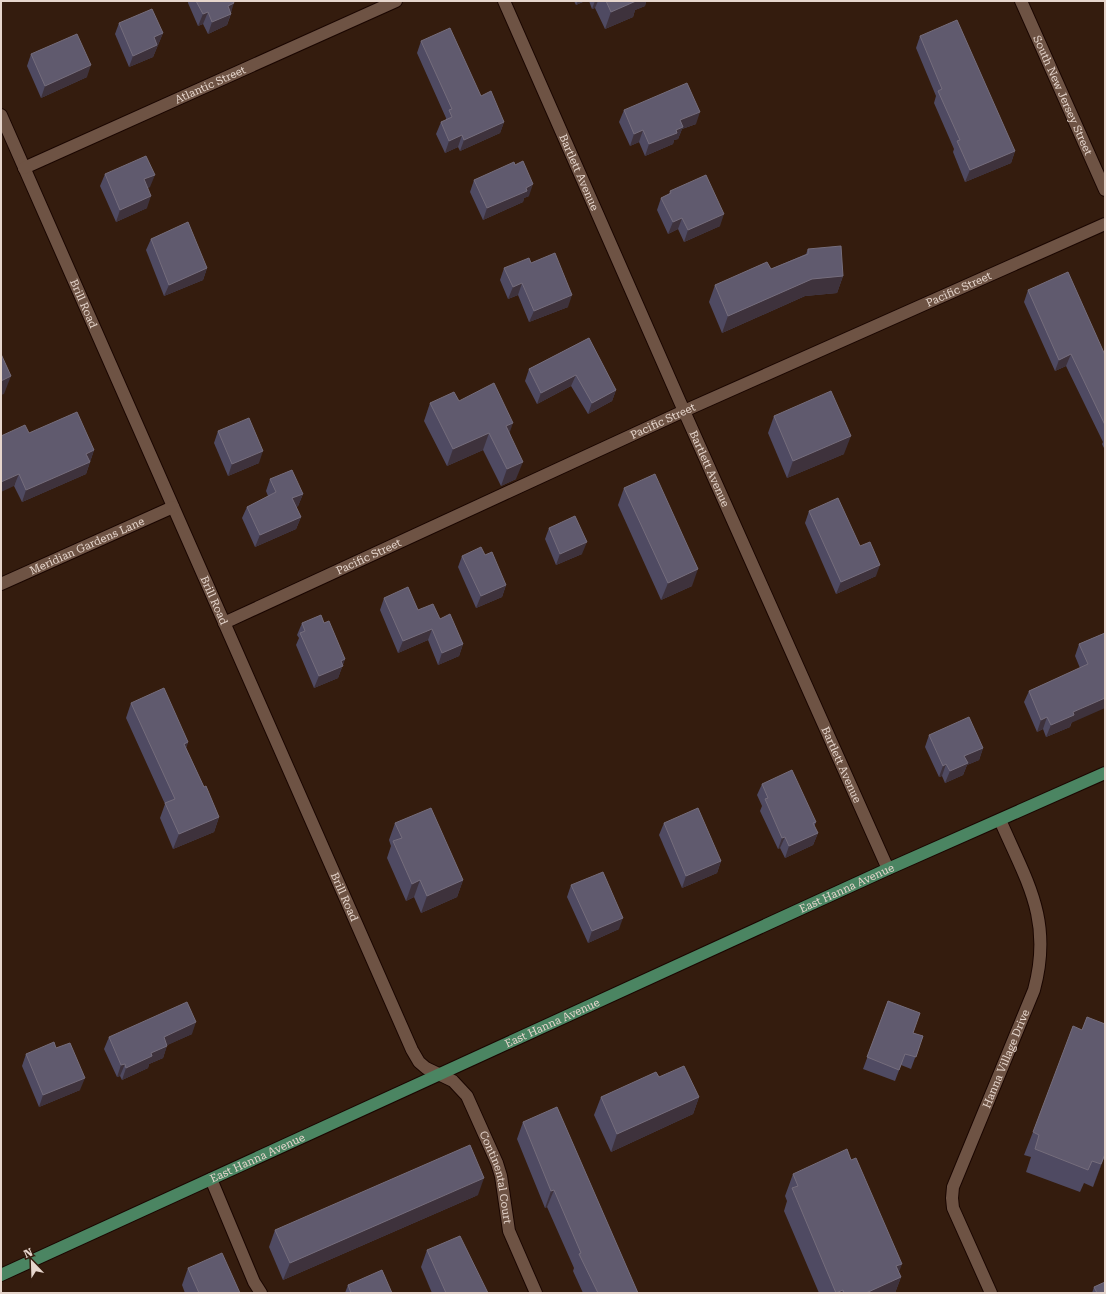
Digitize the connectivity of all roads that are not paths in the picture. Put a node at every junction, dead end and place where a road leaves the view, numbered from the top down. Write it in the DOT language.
graph roads {
  1 [pos="396,1"];
  2 [pos="504,1"];
  3 [pos="1021,1"];
  4 [pos="1,115"];
  5 [pos="24,168"];
  6 [pos="1105,190"];
  7 [pos="1105,224"];
  8 [pos="684,412"];
  9 [pos="173,507"];
  10 [pos="1,584"];
  11 [pos="224,623"];
  12 [pos="1105,773"];
  13 [pos="1000,820"];
  14 [pos="888,869"];
  15 [pos="439,1075"];
  16 [pos="211,1179"];
  17 [pos="1,1274"];
  18 [pos="261,1293"];
  19 [pos="536,1293"];
  20 [pos="991,1293"];
  1 -- 5 [label="street, Atlantic Street"];
  2 -- 8 [label="street, Bartlett Avenue"];
  3 -- 6 [label="street, South New Jersey Street"];
  4 -- 5 [label="street, Brill Road"];
  5 -- 9 [label="street, Brill Road"];
  7 -- 8 [label="street, Pacific Street"];
  8 -- 11 [label="street, Pacific Street"];
  8 -- 14 [label="street, Bartlett Avenue"];
  9 -- 10 [label="street, Meridian Gardens Lane"];
  9 -- 11 [label="street, Brill Road"];
  11 -- 15 [label="street, Brill Road"];
  12 -- 13 [label="main road, East Hanna Avenue"];
  13 -- 14 [label="main road, East Hanna Avenue"];
  13 -- 20 [label="street, Hanna Village Drive"];
  14 -- 15 [label="main road, East Hanna Avenue"];
  15 -- 16 [label="main road, East Hanna Avenue"];
  15 -- 19 [label="street, Continental Court"];
  16 -- 17 [label="main road, East Hanna Avenue"];
  16 -- 18 [label="street"];
}
